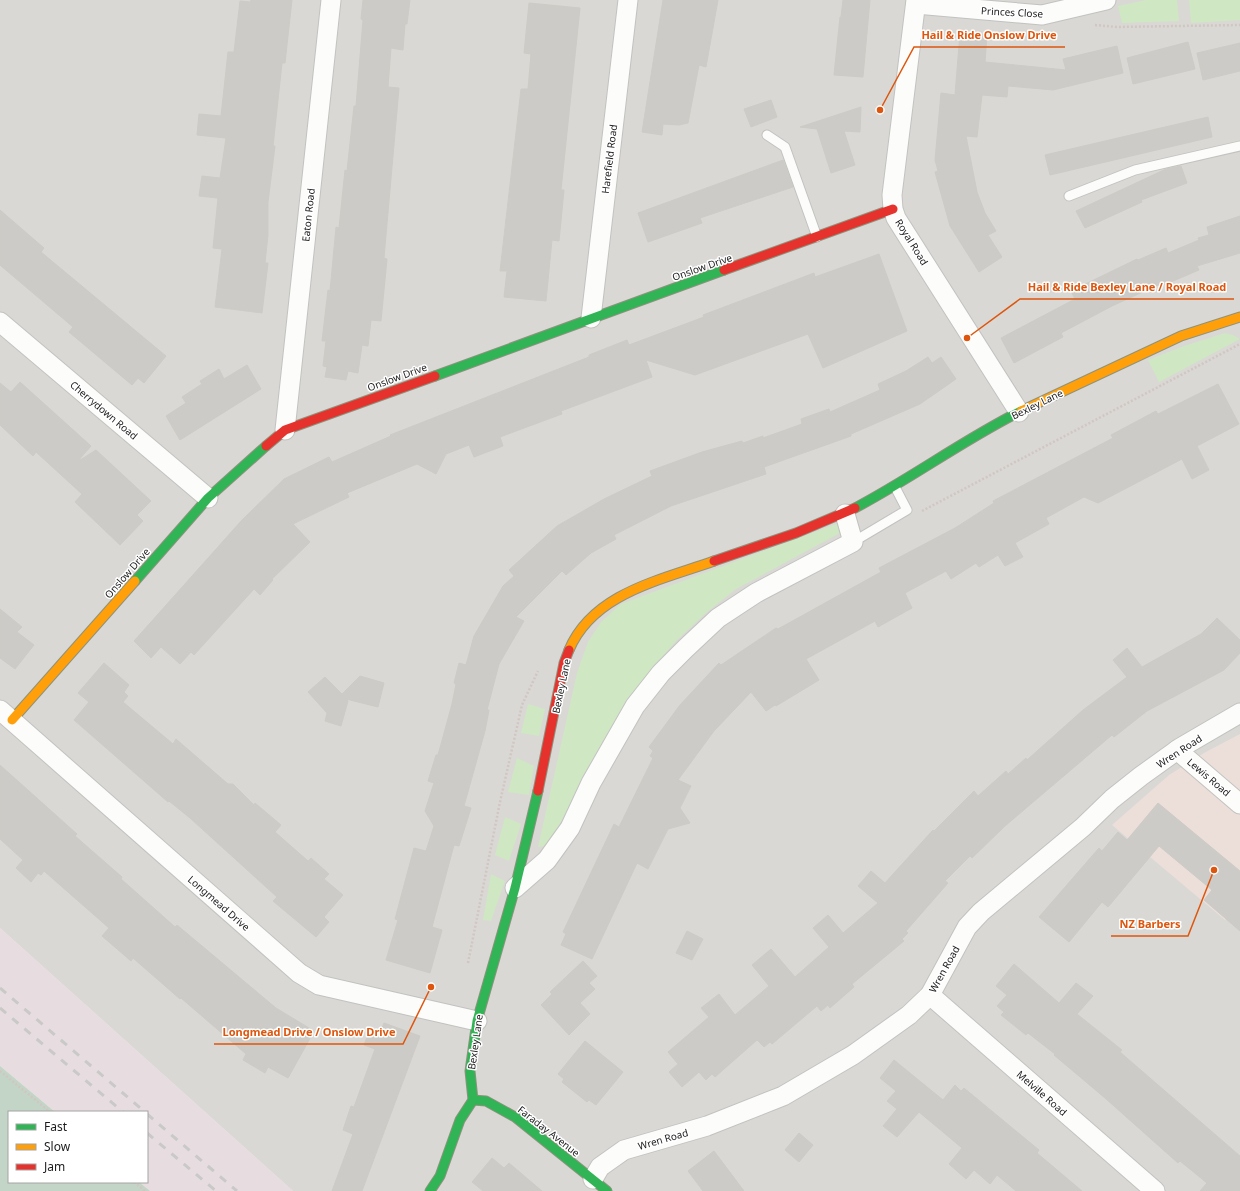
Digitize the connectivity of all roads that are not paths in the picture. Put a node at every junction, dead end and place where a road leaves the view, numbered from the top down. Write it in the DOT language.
graph roads {
  1 [pos="332,0"];
  2 [pos="628,0"];
  3 [pos="1106,0"];
  4 [pos="916,2"];
  5 [pos="767,135"];
  6 [pos="1240,146"];
  7 [pos="1069,196"];
  8 [pos="892,209"];
  9 [pos="817,237"];
  10 [pos="1240,317"];
  11 [pos="591,318"];
  12 [pos="0,322"];
  13 [pos="1019,412"];
  14 [pos="285,430"];
  15 [pos="896,487"];
  16 [pos="208,498"];
  17 [pos="845,514"];
  18 [pos="853,542"];
  19 [pos="1240,713"];
  20 [pos="6,715"];
  21 [pos="1177,750"];
  22 [pos="1240,804"];
  23 [pos="515,888"];
  24 [pos="930,995"];
  25 [pos="477,1021"];
  26 [pos="473,1100"];
  27 [pos="593,1179"];
  28 [pos="430,1191"];
  29 [pos="607,1191"];
  30 [pos="1155,1191"];
  1 -- 14 [label="street, Eaton Road"];
  2 -- 11 [label="street, Harefield Road"];
  3 -- 4 [label="street, Princes Close"];
  4 -- 8 [label="street, Royal Road"];
  5 -- 9 [label="lane"];
  6 -- 7 [label="lane"];
  8 -- 9 [label="street, Onslow Drive"];
  8 -- 13 [label="street, Royal Road"];
  9 -- 11 [label="street, Onslow Drive"];
  10 -- 13 [label="street, Bexley Lane"];
  11 -- 14 [label="street, Onslow Drive"];
  12 -- 16 [label="street, Cherrydown Road"];
  13 -- 15 [label="street, Bexley Lane"];
  14 -- 16 [label="street, Onslow Drive"];
  15 -- 17 [label="street, Bexley Lane"];
  15 -- 18 [label="lane"];
  16 -- 20 [label="street, Onslow Drive"];
  17 -- 18 [label="street"];
  17 -- 23 [label="street, Bexley Lane"];
  18 -- 23 [label="street"];
  19 -- 21 [label="street, Wren Road"];
  20 -- 25 [label="street, Longmead Drive"];
  21 -- 22 [label="street, Lewis Road"];
  21 -- 24 [label="street, Wren Road"];
  23 -- 25 [label="street, Bexley Lane"];
  24 -- 27 [label="street, Wren Road"];
  24 -- 30 [label="street, Melville Road"];
  25 -- 26 [label="street, Bexley Lane"];
  26 -- 27 [label="street, Faraday Avenue"];
  26 -- 28 [label="street"];
  27 -- 29 [label="street, Faraday Avenue"];
}
